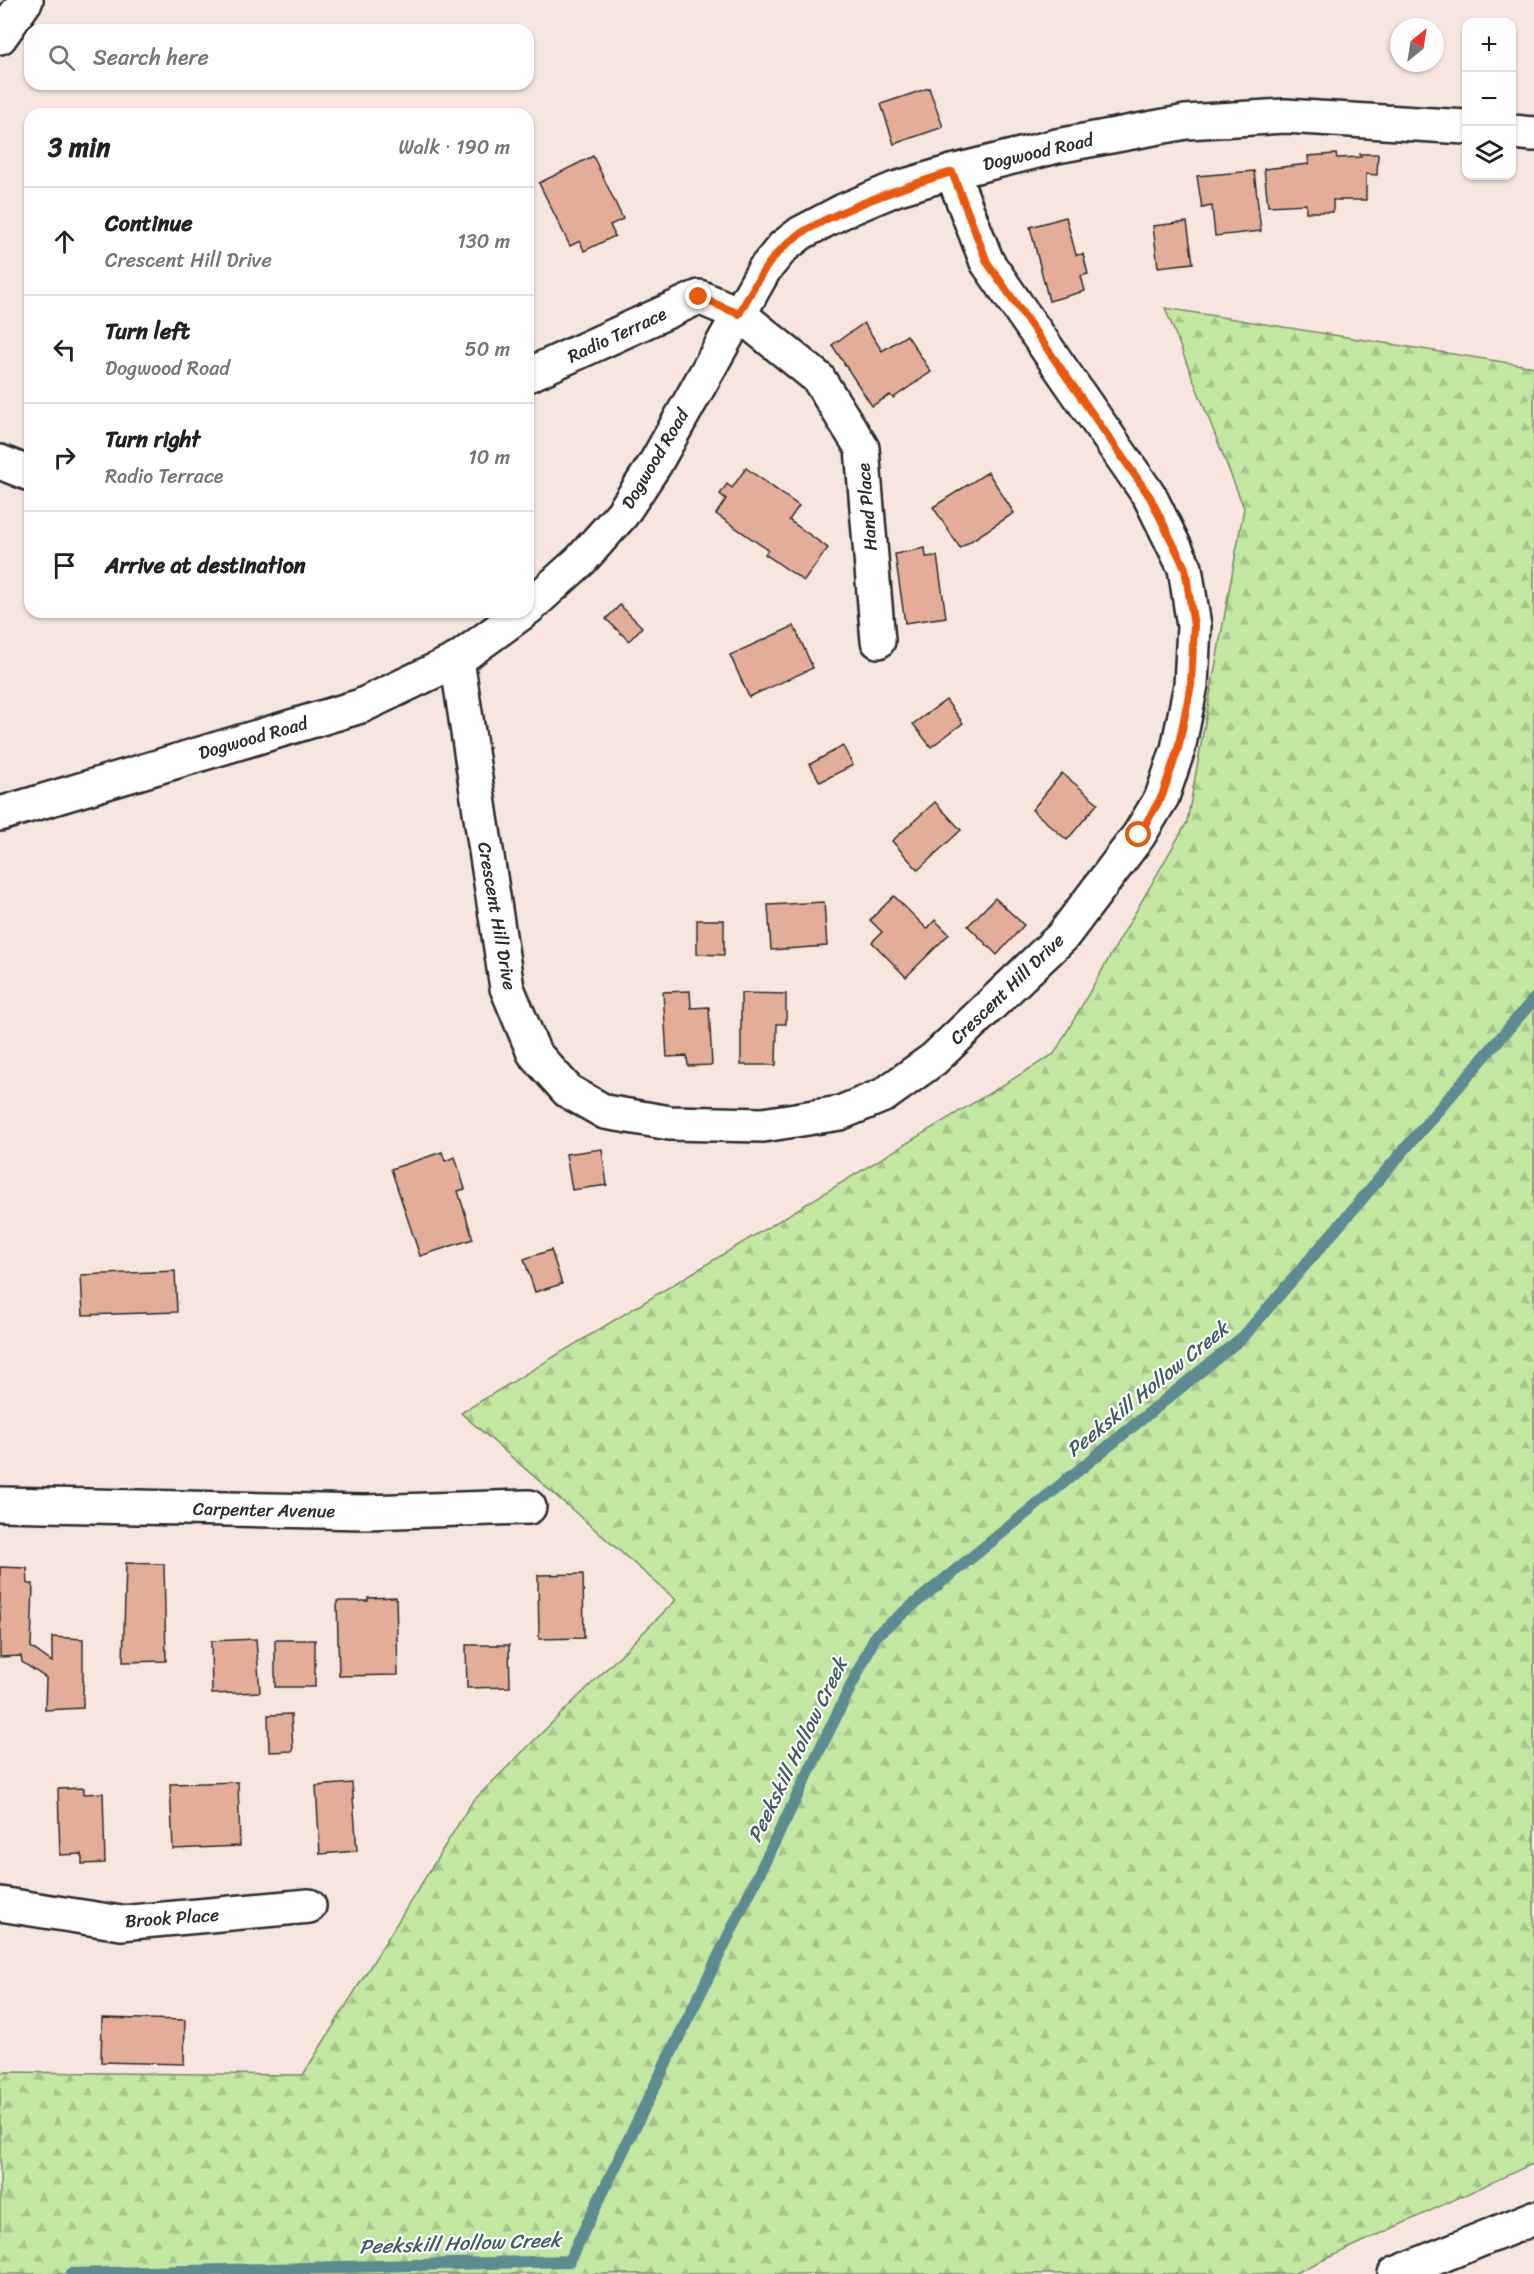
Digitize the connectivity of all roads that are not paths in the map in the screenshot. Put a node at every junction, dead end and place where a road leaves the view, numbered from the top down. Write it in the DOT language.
graph roads {
  1 [pos="26,0"];
  2 [pos="0,37"];
  3 [pos="1462,127"];
  4 [pos="1516,132"];
  5 [pos="1534,134"];
  6 [pos="952,172"];
  7 [pos="739,314"];
  8 [pos="534,372"];
  9 [pos="0,462"];
  10 [pos="24,472"];
  11 [pos="534,603"];
  12 [pos="515,618"];
  13 [pos="878,642"];
  14 [pos="457,660"];
  15 [pos="0,814"];
  16 [pos="0,1504"];
  17 [pos="529,1507"];
  18 [pos="0,1904"];
  19 [pos="309,1906"];
  20 [pos="1534,2218"];
  21 [pos="1395,2274"];
  1 -- 2 [label="street"];
  3 -- 6 [label="street, Dogwood Road"];
  4 -- 5 [label="street"];
  6 -- 7 [label="street, Dogwood Road"];
  6 -- 14 [label="street, Crescent Hill Drive"];
  7 -- 8 [label="street, Radio Terrace"];
  7 -- 11 [label="street, Dogwood Road"];
  7 -- 13 [label="street, Hand Place"];
  9 -- 10 [label="street"];
  12 -- 14 [label="street, Dogwood Road"];
  14 -- 15 [label="street, Dogwood Road"];
  16 -- 17 [label="street, Carpenter Avenue"];
  18 -- 19 [label="street, Brook Place"];
  20 -- 21 [label="street"];
}
